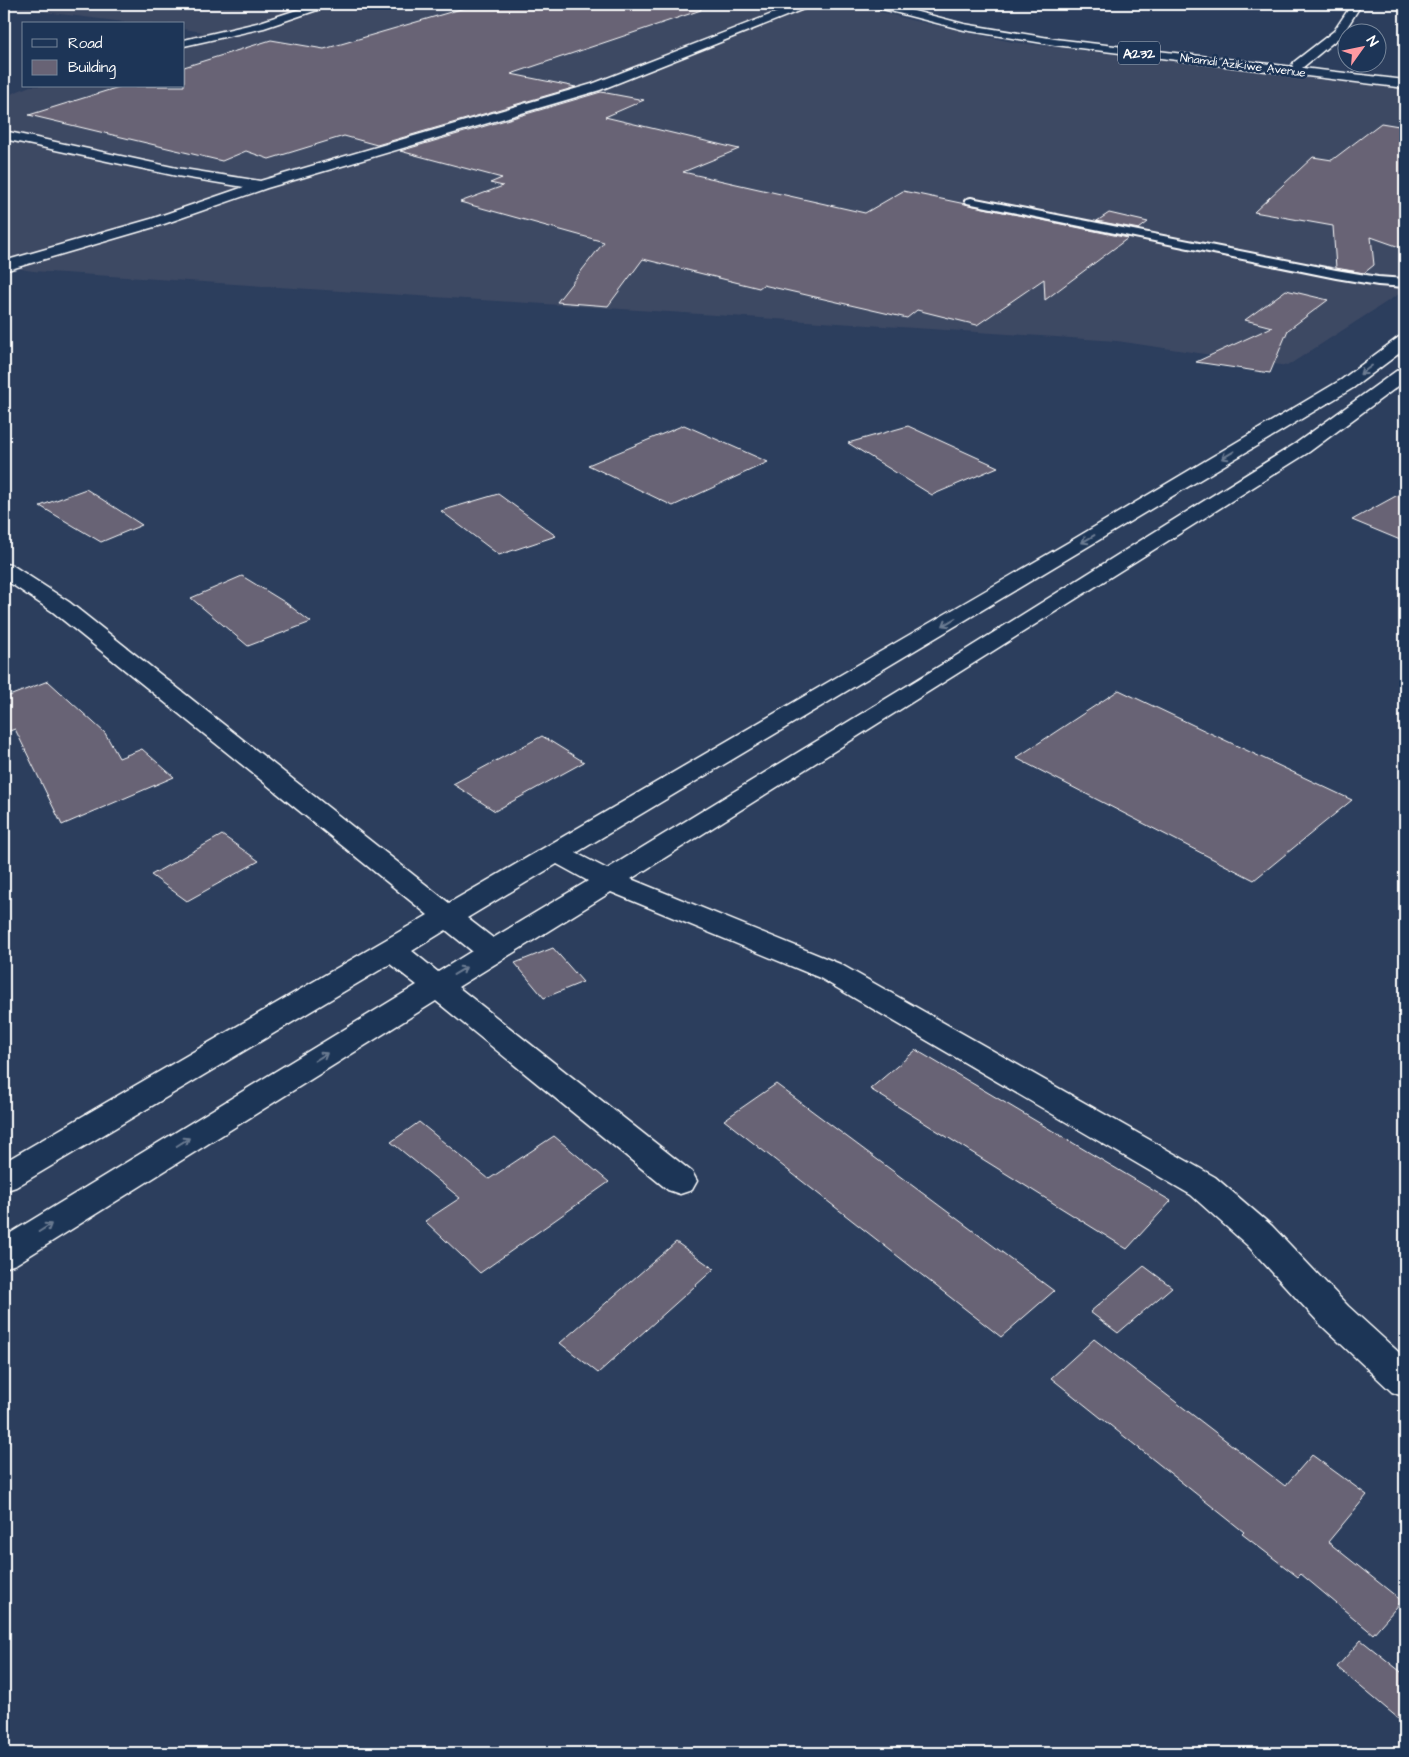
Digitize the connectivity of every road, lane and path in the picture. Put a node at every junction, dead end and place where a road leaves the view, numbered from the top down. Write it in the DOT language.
graph roads {
  1 [pos="325,4"];
  2 [pos="807,4"];
  3 [pos="875,4"];
  4 [pos="903,4"];
  5 [pos="1356,5"];
  6 [pos="185,43"];
  7 [pos="1298,65"];
  8 [pos="1405,78"];
  9 [pos="1405,84"];
  10 [pos="4,135"];
  11 [pos="262,185"];
  12 [pos="971,201"];
  13 [pos="4,266"];
  14 [pos="1405,283"];
  15 [pos="1405,341"];
  16 [pos="1405,373"];
  17 [pos="4,570"];
  18 [pos="556,853"];
  19 [pos="608,880"];
  20 [pos="449,916"];
  21 [pos="392,950"];
  22 [pos="492,952"];
  23 [pos="436,986"];
  24 [pos="4,1178"];
  25 [pos="680,1181"];
  26 [pos="4,1254"];
  27 [pos="1405,1381"];
  1 -- 6 [label="street"];
  2 -- 11 [label="street"];
  3 -- 9 [label="street, Nnamdi Azikiwe Avenue / A232"];
  4 -- 7 [label="street, Nnamdi Azikiwe Avenue / A232"];
  5 -- 7 [label="street"];
  7 -- 8 [label="street, Nnamdi Azikiwe Avenue / A232"];
  10 -- 11 [label="street"];
  11 -- 13 [label="street"];
  12 -- 14 [label="lane"];
  15 -- 18 [label="street, one-way"];
  16 -- 19 [label="street"];
  17 -- 20 [label="street"];
  18 -- 19 [label="street"];
  18 -- 20 [label="street"];
  19 -- 22 [label="street"];
  19 -- 27 [label="street"];
  20 -- 21 [label="street"];
  20 -- 22 [label="street"];
  21 -- 23 [label="street"];
  21 -- 24 [label="street"];
  23 -- 22 [label="street, one-way"];
  23 -- 25 [label="street"];
  26 -- 23 [label="street, one-way"];
}
